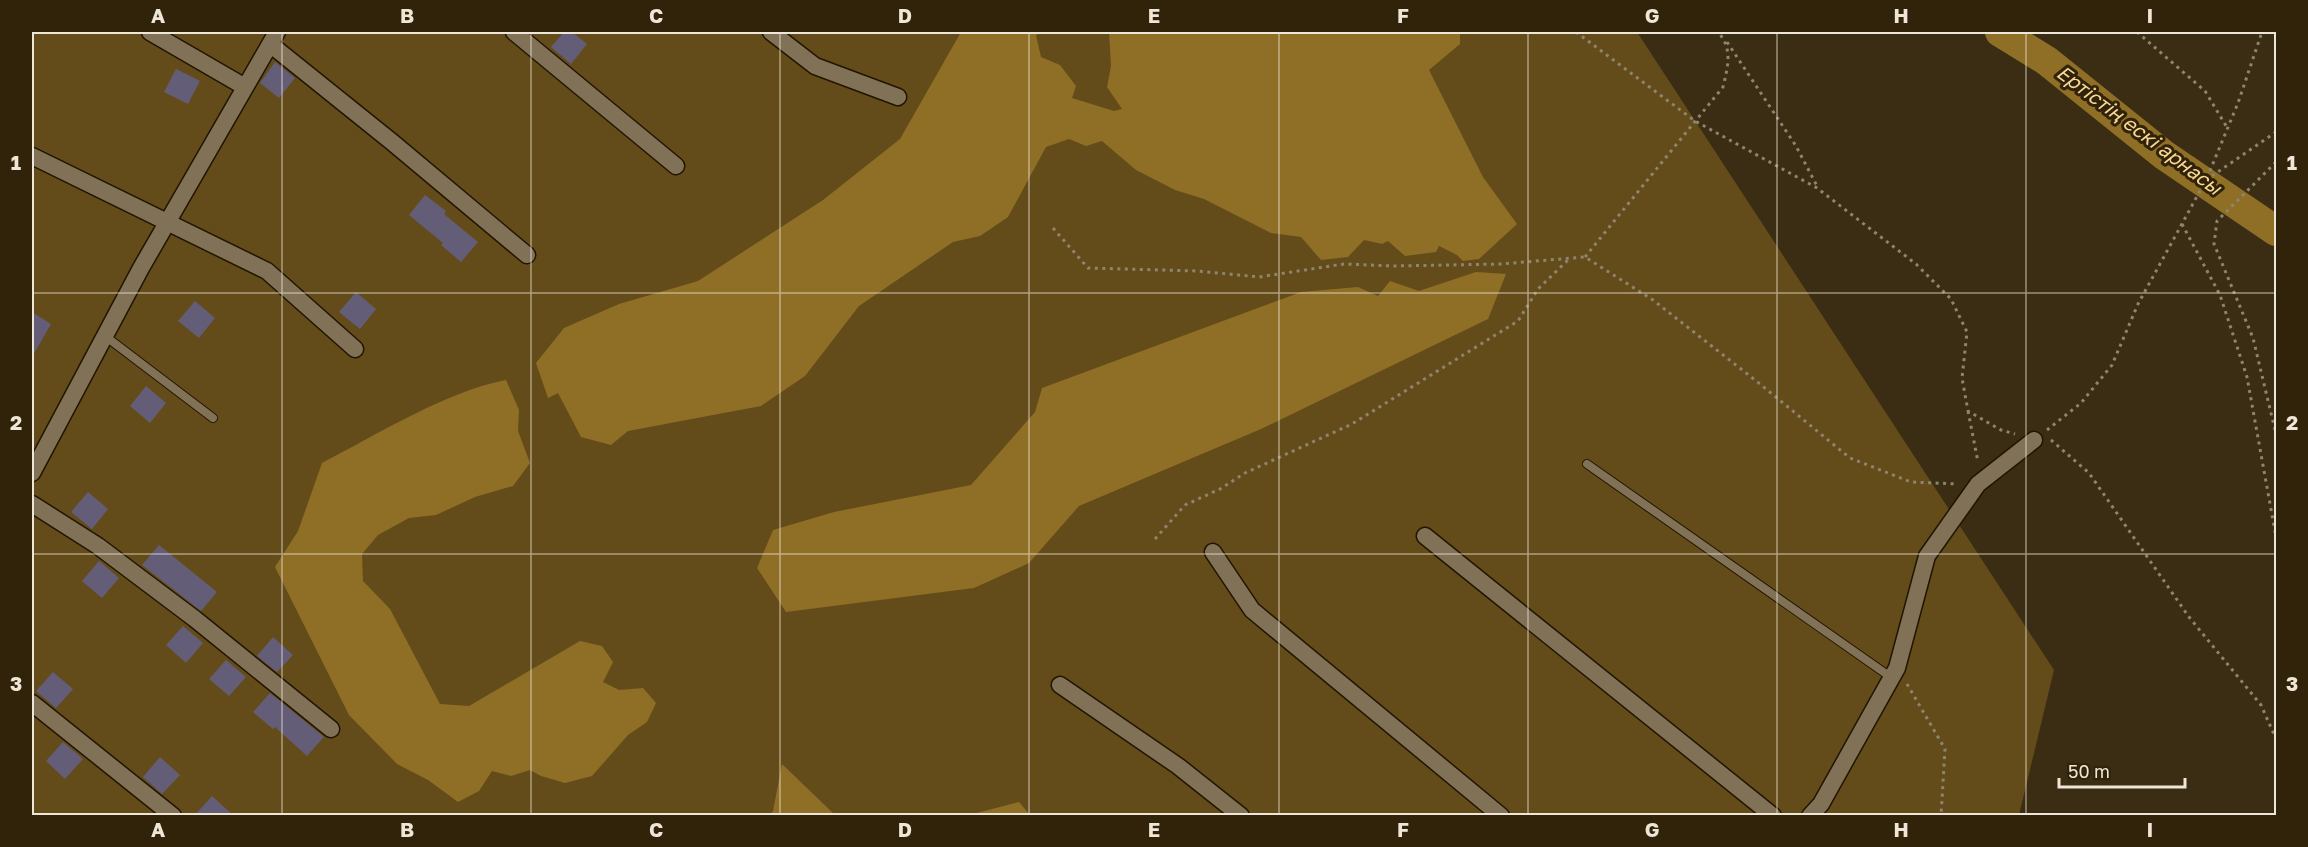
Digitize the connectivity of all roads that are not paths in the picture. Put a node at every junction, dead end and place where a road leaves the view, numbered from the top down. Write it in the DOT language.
graph roads {
  1 [pos="150,32"];
  2 [pos="514,32"];
  3 [pos="771,32"];
  4 [pos="273,38"];
  5 [pos="245,87"];
  6 [pos="898,97"];
  7 [pos="32,156"];
  8 [pos="676,166"];
  9 [pos="168,221"];
  10 [pos="527,255"];
  11 [pos="105,336"];
  12 [pos="355,349"];
  13 [pos="213,418"];
  14 [pos="2038,436"];
  15 [pos="1587,464"];
  16 [pos="32,473"];
  17 [pos="32,504"];
  18 [pos="1425,536"];
  19 [pos="1213,552"];
  20 [pos="1895,673"];
  21 [pos="1060,686"];
  22 [pos="32,703"];
  23 [pos="331,729"];
  24 [pos="173,816"];
  25 [pos="1241,816"];
  26 [pos="1501,816"];
  27 [pos="1773,816"];
  28 [pos="1810,816"];
  1 -- 5 [label="street"];
  2 -- 8 [label="street"];
  3 -- 6 [label="street"];
  4 -- 5 [label="street"];
  4 -- 10 [label="street"];
  5 -- 9 [label="street"];
  7 -- 9 [label="street"];
  9 -- 11 [label="street"];
  9 -- 12 [label="street"];
  11 -- 13 [label="lane"];
  11 -- 16 [label="street"];
  14 -- 20 [label="street"];
  15 -- 20 [label="lane"];
  17 -- 23 [label="street"];
  18 -- 27 [label="street"];
  19 -- 26 [label="street"];
  20 -- 28 [label="street"];
  21 -- 25 [label="street"];
  22 -- 24 [label="street"];
}
